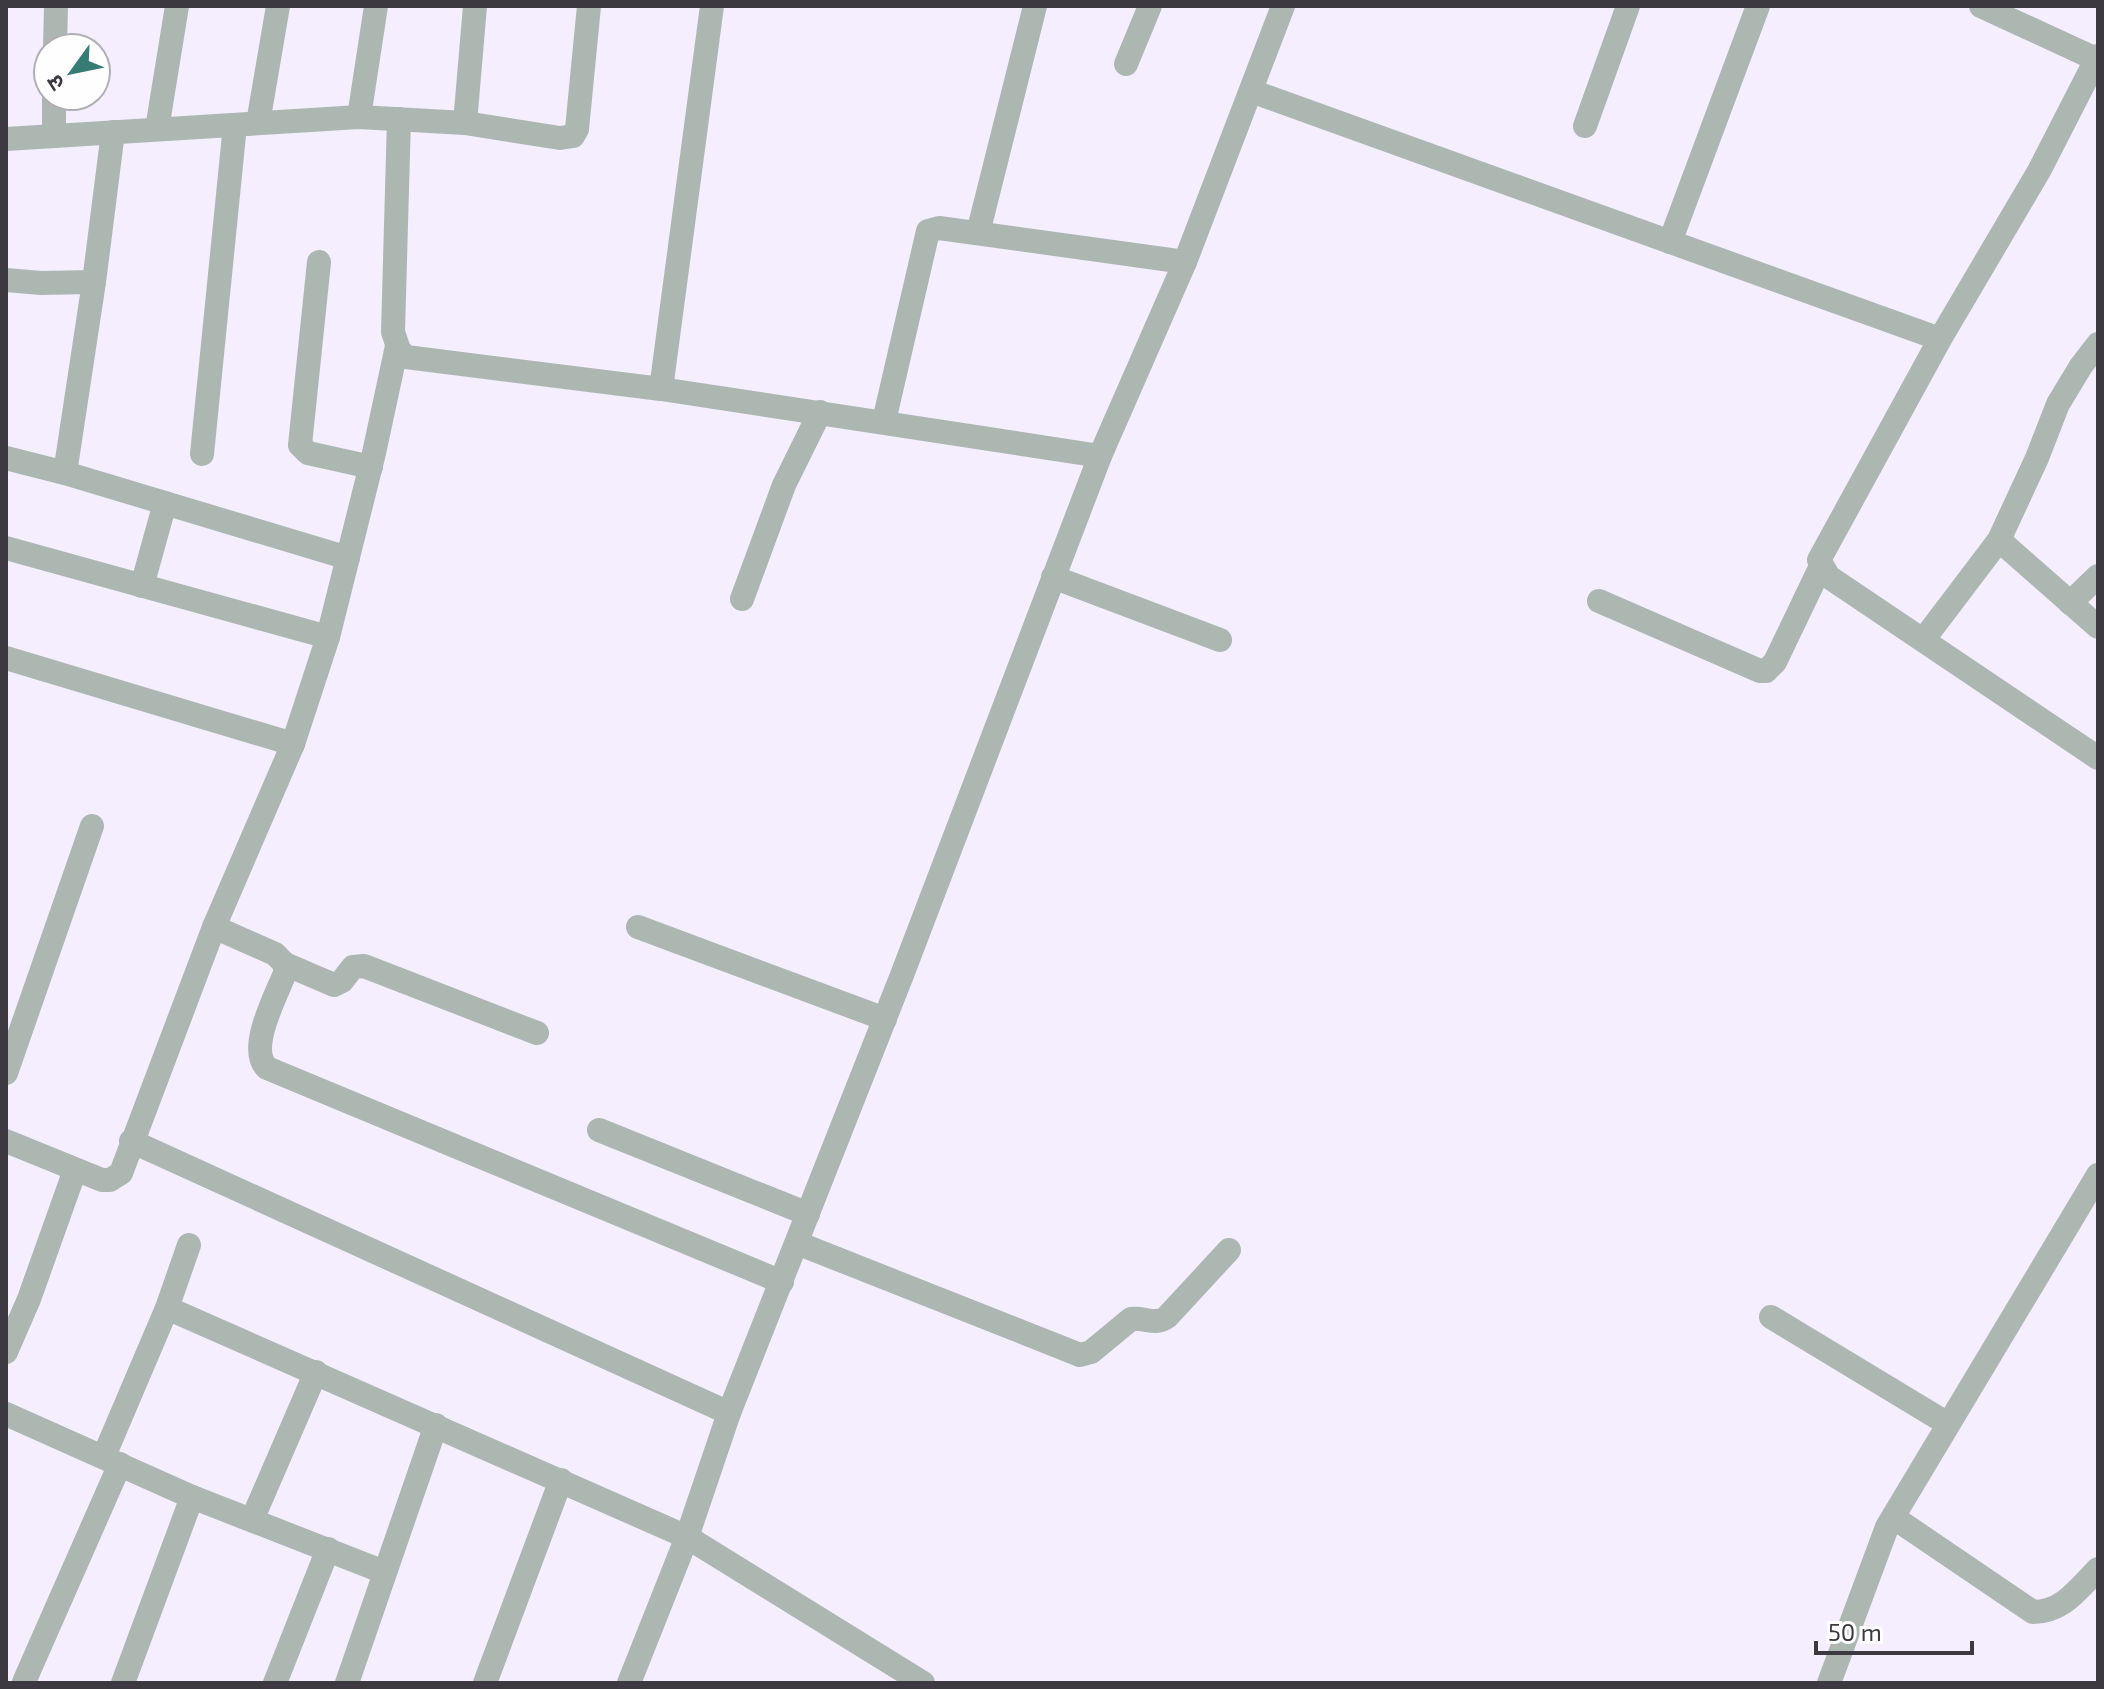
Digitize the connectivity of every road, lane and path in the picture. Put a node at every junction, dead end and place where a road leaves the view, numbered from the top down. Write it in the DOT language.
graph roads {
  1 [pos="56,6"];
  2 [pos="177,6"];
  3 [pos="278,6"];
  4 [pos="376,6"];
  5 [pos="475,6"];
  6 [pos="589,6"];
  7 [pos="712,6"];
  8 [pos="1035,6"];
  9 [pos="1150,6"];
  10 [pos="1283,6"];
  11 [pos="1628,6"];
  12 [pos="1758,6"];
  13 [pos="1981,6"];
  14 [pos="55,32"];
  15 [pos="2098,58"];
  16 [pos="1126,64"];
  17 [pos="1251,91"];
  18 [pos="54,112"];
  19 [pos="359,117"];
  20 [pos="399,119"];
  21 [pos="465,123"];
  22 [pos="246,124"];
  23 [pos="1585,126"];
  24 [pos="157,129"];
  25 [pos="113,132"];
  26 [pos="54,136"];
  27 [pos="6,139"];
  28 [pos="978,233"];
  29 [pos="1670,242"];
  30 [pos="319,262"];
  31 [pos="1185,262"];
  32 [pos="6,280"];
  33 [pos="94,282"];
  34 [pos="1940,339"];
  35 [pos="2098,344"];
  36 [pos="397,346"];
  37 [pos="661,389"];
  38 [pos="820,412"];
  39 [pos="884,421"];
  40 [pos="202,454"];
  41 [pos="1100,456"];
  42 [pos="6,458"];
  43 [pos="371,467"];
  44 [pos="65,473"];
  45 [pos="165,503"];
  46 [pos="1999,540"];
  47 [pos="6,548"];
  48 [pos="348,558"];
  49 [pos="1821,566"];
  50 [pos="2098,576"];
  51 [pos="1053,577"];
  52 [pos="142,586"];
  53 [pos="742,599"];
  54 [pos="1599,601"];
  55 [pos="2070,603"];
  56 [pos="2098,627"];
  57 [pos="328,637"];
  58 [pos="1924,639"];
  59 [pos="1220,640"];
  60 [pos="6,658"];
  61 [pos="293,744"];
  62 [pos="2098,758"];
  63 [pos="92,826"];
  64 [pos="214,927"];
  65 [pos="638,927"];
  66 [pos="285,964"];
  67 [pos="885,1019"];
  68 [pos="537,1033"];
  69 [pos="6,1073"];
  70 [pos="599,1130"];
  71 [pos="6,1141"];
  72 [pos="131,1141"];
  73 [pos="75,1170"];
  74 [pos="2095,1188"];
  75 [pos="808,1214"];
  76 [pos="797,1243"];
  77 [pos="189,1245"];
  78 [pos="1229,1250"];
  79 [pos="782,1282"];
  80 [pos="167,1308"];
  81 [pos="1771,1317"];
  82 [pos="6,1352"];
  83 [pos="316,1372"];
  84 [pos="729,1413"];
  85 [pos="6,1414"];
  86 [pos="1948,1424"];
  87 [pos="436,1425"];
  88 [pos="112,1460"];
  89 [pos="561,1480"];
  90 [pos="192,1497"];
  91 [pos="1893,1517"];
  92 [pos="252,1520"];
  93 [pos="687,1537"];
  94 [pos="328,1549"];
  95 [pos="2098,1569"];
  96 [pos="384,1572"];
  97 [pos="24,1682"];
  98 [pos="123,1683"];
  99 [pos="275,1683"];
  100 [pos="347,1683"];
  101 [pos="485,1683"];
  102 [pos="629,1683"];
  103 [pos="923,1683"];
  104 [pos="1829,1683"];
  1 -- 14 [label="street"];
  2 -- 24 [label="street"];
  3 -- 22 [label="street"];
  4 -- 19 [label="street"];
  5 -- 21 [label="street"];
  6 -- 21 [label="street"];
  7 -- 37 [label="street"];
  8 -- 28 [label="street"];
  9 -- 16 [label="street"];
  10 -- 17 [label="street"];
  11 -- 23 [label="street"];
  12 -- 29 [label="street"];
  13 -- 15 [label="street"];
  15 -- 34 [label="street"];
  17 -- 29 [label="street"];
  17 -- 31 [label="street"];
  18 -- 26 [label="street"];
  19 -- 20 [label="street"];
  19 -- 22 [label="street"];
  20 -- 21 [label="street"];
  20 -- 36 [label="street"];
  22 -- 24 [label="street"];
  22 -- 40 [label="street"];
  24 -- 25 [label="street"];
  25 -- 26 [label="street"];
  25 -- 33 [label="street"];
  26 -- 27 [label="street"];
  28 -- 31 [label="street"];
  28 -- 39 [label="street"];
  29 -- 34 [label="street"];
  30 -- 43 [label="street"];
  31 -- 41 [label="street"];
  32 -- 33 [label="street"];
  33 -- 44 [label="street"];
  34 -- 49 [label="street"];
  35 -- 46 [label="street"];
  36 -- 37 [label="street"];
  36 -- 43 [label="street"];
  37 -- 38 [label="street"];
  38 -- 39 [label="street"];
  38 -- 53 [label="street"];
  39 -- 41 [label="street"];
  41 -- 51 [label="street"];
  42 -- 44 [label="street"];
  43 -- 48 [label="street"];
  44 -- 45 [label="street"];
  45 -- 48 [label="street"];
  45 -- 52 [label="street"];
  46 -- 55 [label="street"];
  46 -- 58 [label="street"];
  47 -- 52 [label="street"];
  48 -- 57 [label="street"];
  49 -- 54 [label="street"];
  49 -- 58 [label="street"];
  50 -- 55 [label="street"];
  51 -- 59 [label="street"];
  51 -- 67 [label="street"];
  52 -- 57 [label="street"];
  55 -- 56 [label="street"];
  57 -- 61 [label="street"];
  58 -- 62 [label="street"];
  60 -- 61 [label="street"];
  61 -- 64 [label="street"];
  63 -- 69 [label="street"];
  64 -- 66 [label="street"];
  64 -- 72 [label="street"];
  65 -- 67 [label="street"];
  66 -- 68 [label="street"];
  66 -- 79 [label="street"];
  67 -- 75 [label="street"];
  70 -- 75 [label="street"];
  71 -- 73 [label="street"];
  72 -- 73 [label="street"];
  72 -- 84 [label="street"];
  73 -- 82 [label="street"];
  74 -- 86 [label="street"];
  75 -- 76 [label="street"];
  76 -- 78 [label="street"];
  76 -- 79 [label="street"];
  77 -- 80 [label="street"];
  79 -- 84 [label="street"];
  80 -- 83 [label="street"];
  80 -- 88 [label="street"];
  81 -- 86 [label="street"];
  83 -- 87 [label="street"];
  83 -- 92 [label="street"];
  84 -- 93 [label="street"];
  85 -- 88 [label="street"];
  86 -- 91 [label="street"];
  87 -- 89 [label="street"];
  87 -- 96 [label="street"];
  88 -- 90 [label="street"];
  88 -- 97 [label="street"];
  89 -- 93 [label="street"];
  89 -- 101 [label="street"];
  90 -- 92 [label="street"];
  90 -- 98 [label="street"];
  91 -- 95 [label="street"];
  91 -- 104 [label="street"];
  92 -- 94 [label="street"];
  93 -- 102 [label="street"];
  93 -- 103 [label="street"];
  94 -- 96 [label="street"];
  94 -- 99 [label="street"];
  96 -- 100 [label="street"];
}
